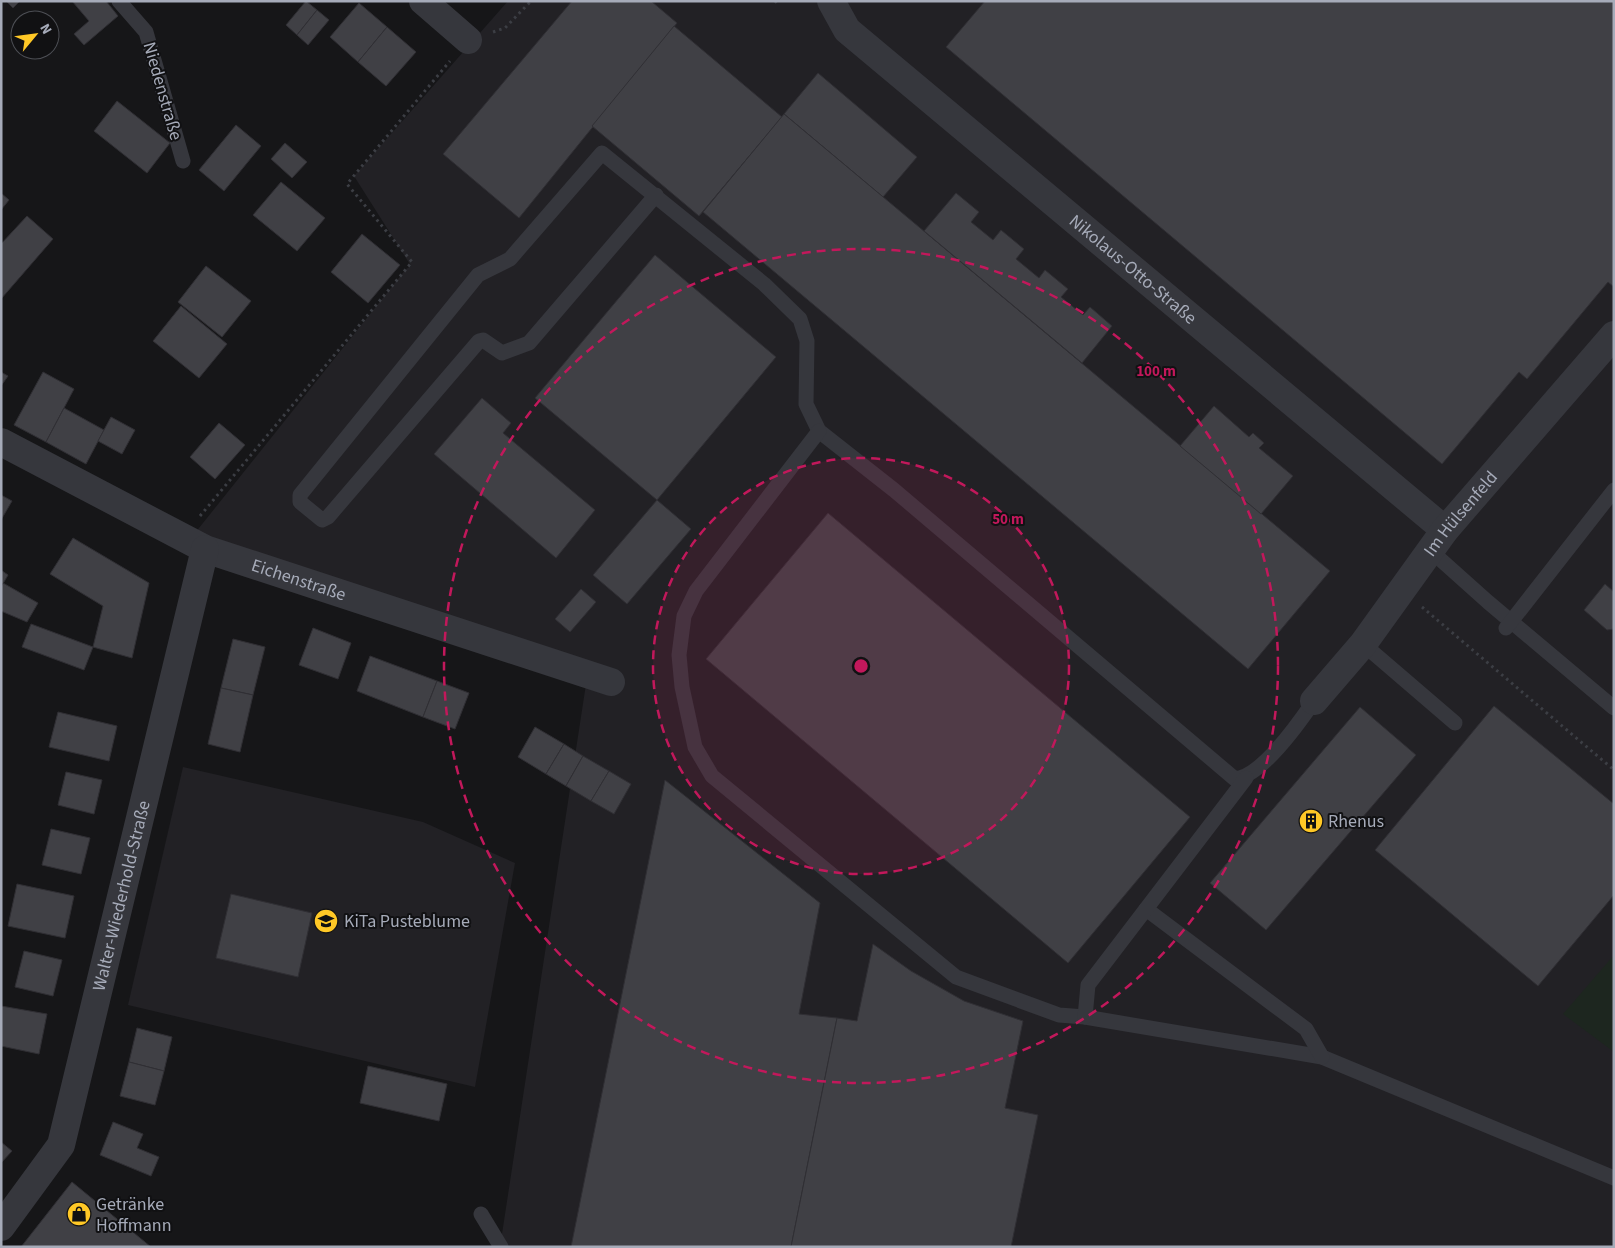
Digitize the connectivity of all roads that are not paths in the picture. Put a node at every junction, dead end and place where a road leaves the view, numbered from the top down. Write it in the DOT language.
graph roads {
  1 [pos="119,1"];
  2 [pos="423,1"];
  3 [pos="831,1"];
  4 [pos="468,40"];
  5 [pos="183,161"];
  6 [pos="656,195"];
  7 [pos="1614,334"];
  8 [pos="819,431"];
  9 [pos="1,442"];
  10 [pos="1614,490"];
  11 [pos="1438,541"];
  12 [pos="205,549"];
  13 [pos="1508,625"];
  14 [pos="1363,644"];
  15 [pos="611,682"];
  16 [pos="1314,700"];
  17 [pos="1614,708"];
  18 [pos="1455,723"];
  19 [pos="1246,778"];
  20 [pos="1146,909"];
  21 [pos="1085,1018"];
  22 [pos="1322,1057"];
  23 [pos="1614,1178"];
  24 [pos="481,1214"];
  25 [pos="1,1227"];
  26 [pos="501,1247"];
  1 -- 5 [label="lane, Niedenstraße"];
  2 -- 4 [label="street"];
  3 -- 11 [label="street, Nikolaus-Otto-Straße"];
  6 -- 6 [label="lane"];
  6 -- 8 [label="lane"];
  7 -- 11 [label="street, Im Hülsenfeld"];
  8 -- 19 [label="lane"];
  8 -- 21 [label="lane"];
  9 -- 12 [label="street, Eichenstraße"];
  10 -- 13 [label="lane"];
  11 -- 13 [label="lane"];
  11 -- 14 [label="street, Im Hülsenfeld"];
  12 -- 15 [label="street, Eichenstraße"];
  12 -- 25 [label="street, Walter-Wiederhold-Straße"];
  13 -- 17 [label="lane"];
  14 -- 16 [label="street, Im Hülsenfeld"];
  14 -- 18 [label="lane"];
  16 -- 19 [label="lane"];
  19 -- 20 [label="lane"];
  20 -- 21 [label="lane"];
  20 -- 22 [label="lane"];
  21 -- 22 [label="lane"];
  22 -- 23 [label="lane"];
  24 -- 26 [label="lane"];
}
